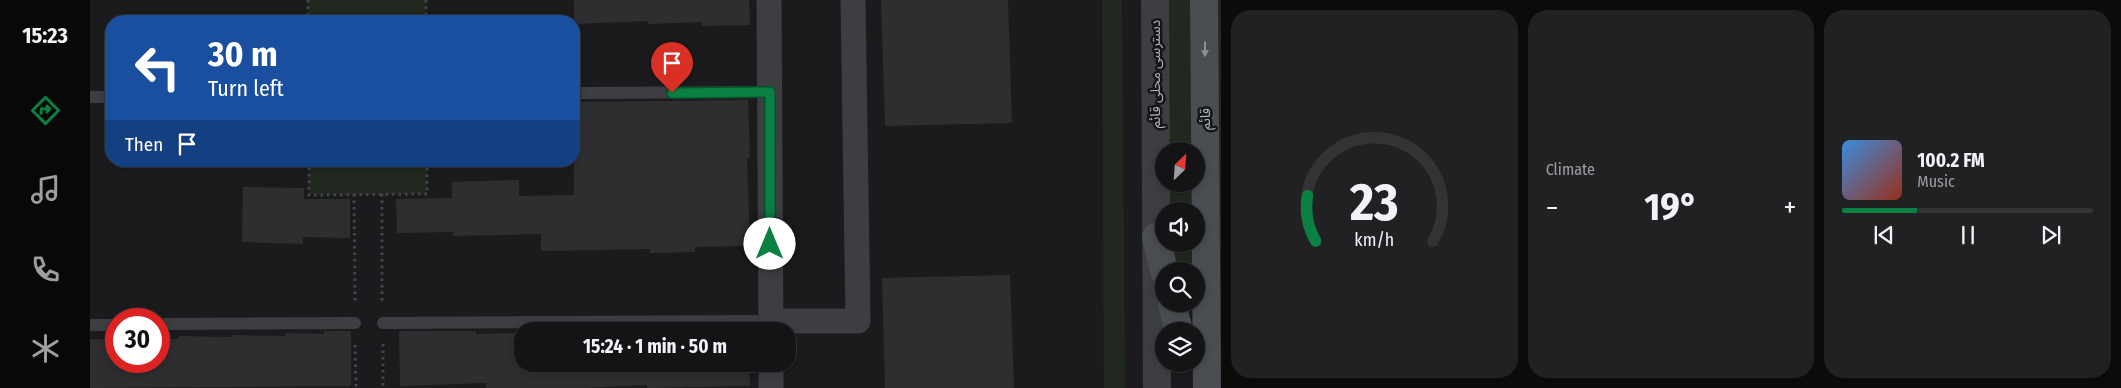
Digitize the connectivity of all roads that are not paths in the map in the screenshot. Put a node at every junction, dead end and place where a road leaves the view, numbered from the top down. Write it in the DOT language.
graph roads {
  1 [pos="769,0"];
  2 [pos="853,0"];
  3 [pos="1155,0"];
  4 [pos="1204,0"];
  5 [pos="770,92"];
  6 [pos="580,93"];
  7 [pos="90,97"];
  8 [pos="105,97"];
  9 [pos="1156,202"];
  10 [pos="1156,252"];
  11 [pos="771,322"];
  12 [pos="355,323"];
  13 [pos="383,323"];
  14 [pos="170,324"];
  15 [pos="514,324"];
  16 [pos="90,325"];
  17 [pos="105,325"];
  18 [pos="796,325"];
  19 [pos="771,372"];
  20 [pos="1189,372"];
  21 [pos="771,388"];
  22 [pos="1157,388"];
  23 [pos="1193,388"];
  24 [pos="1206,388"];
  1 -- 5 [label="street"];
  2 -- 18 [label="street"];
  3 -- 9 [label="street, دسترسی محلی قائم"];
  4 -- 24 [label="main road, قائم, one-way"];
  5 -- 6 [label="lane"];
  5 -- 11 [label="street"];
  7 -- 8 [label="lane"];
  10 -- 22 [label="street, دسترسی محلی قائم"];
  12 -- 14 [label="lane"];
  13 -- 15 [label="lane"];
  16 -- 17 [label="lane"];
  19 -- 21 [label="street"];
  20 -- 23 [label="main road"];
}
